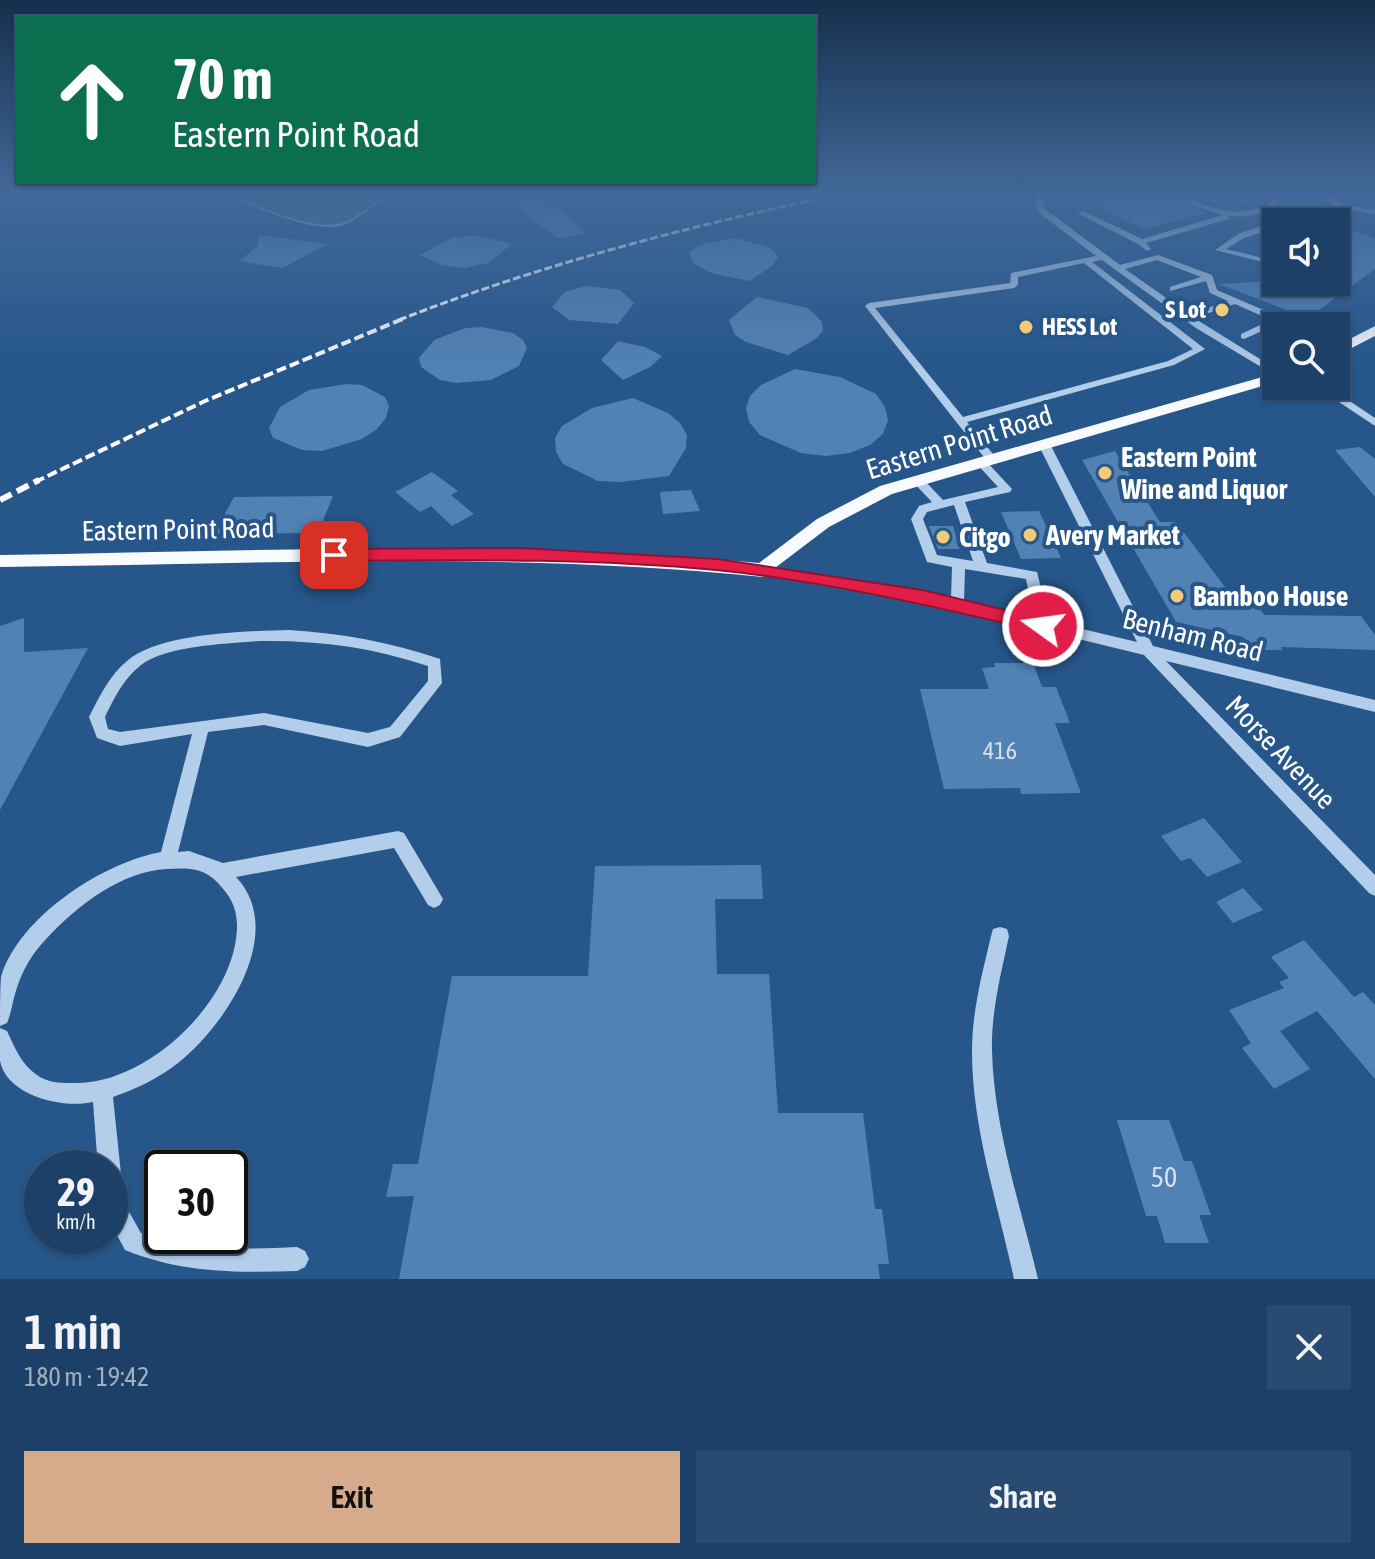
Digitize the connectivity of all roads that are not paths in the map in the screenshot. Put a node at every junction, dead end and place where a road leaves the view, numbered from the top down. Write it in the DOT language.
graph roads {
  1 [pos="1095,251"];
  2 [pos="1151,251"];
  3 [pos="1221,251"];
  4 [pos="1103,257"];
  5 [pos="1158,257"];
  6 [pos="1086,261"];
  7 [pos="1262,261"];
  8 [pos="1118,268"];
  9 [pos="1209,277"];
  10 [pos="1173,289"];
  11 [pos="1235,301"];
  12 [pos="1187,318"];
  13 [pos="1375,330"];
  14 [pos="1244,336"];
  15 [pos="1350,344"];
  16 [pos="1262,366"];
  17 [pos="1262,379"];
  18 [pos="1341,400"];
  19 [pos="959,421"];
  20 [pos="1375,423"];
  21 [pos="1044,444"];
  22 [pos="986,460"];
  23 [pos="918,481"];
  24 [pos="958,500"];
  25 [pos="940,504"];
  26 [pos="0,561"];
  27 [pos="959,563"];
  28 [pos="982,567"];
  29 [pos="763,570"];
  30 [pos="957,605"];
  31 [pos="1043,626"];
  32 [pos="1149,652"];
  33 [pos="1375,706"];
  34 [pos="202,726"];
  35 [pos="167,861"];
  36 [pos="220,872"];
  37 [pos="1375,887"];
  38 [pos="434,899"];
  39 [pos="1000,936"];
  40 [pos="0,1016"];
  41 [pos="0,1038"];
  42 [pos="102,1091"];
  43 [pos="108,1150"];
  44 [pos="128,1233"];
  45 [pos="297,1259"];
  46 [pos="1026,1279"];
  1 -- 4 [label="street"];
  2 -- 5 [label="street"];
  3 -- 7 [label="street"];
  4 -- 6 [label="street"];
  4 -- 8 [label="street"];
  5 -- 8 [label="street"];
  5 -- 9 [label="street"];
  6 -- 19 [label="street"];
  6 -- 19 [label="street"];
  8 -- 12 [label="street"];
  9 -- 10 [label="street"];
  9 -- 11 [label="street"];
  11 -- 12 [label="street"];
  11 -- 14 [label="street"];
  12 -- 16 [label="street"];
  13 -- 15 [label="main road"];
  17 -- 21 [label="main road, Eastern Point Road"];
  18 -- 20 [label="street"];
  19 -- 22 [label="street"];
  21 -- 22 [label="main road, Eastern Point Road"];
  21 -- 32 [label="street, Morse Avenue"];
  22 -- 23 [label="main road, Eastern Point Road"];
  22 -- 24 [label="street"];
  23 -- 25 [label="street"];
  23 -- 29 [label="main road, Eastern Point Road"];
  24 -- 25 [label="street"];
  24 -- 28 [label="street"];
  25 -- 27 [label="street"];
  26 -- 29 [label="main road, Eastern Point Road"];
  27 -- 28 [label="street"];
  27 -- 30 [label="street"];
  28 -- 31 [label="street"];
  29 -- 30 [label="street, Benham Road"];
  30 -- 31 [label="street, Benham Road"];
  31 -- 32 [label="street, Benham Road"];
  32 -- 33 [label="street, Benham Road"];
  32 -- 37 [label="street, Morse Avenue"];
  34 -- 34 [label="street"];
  34 -- 35 [label="street"];
  35 -- 36 [label="street"];
  35 -- 40 [label="street"];
  36 -- 38 [label="street"];
  36 -- 42 [label="street"];
  39 -- 46 [label="street"];
  41 -- 42 [label="street"];
  42 -- 43 [label="street"];
  44 -- 45 [label="street"];
}
